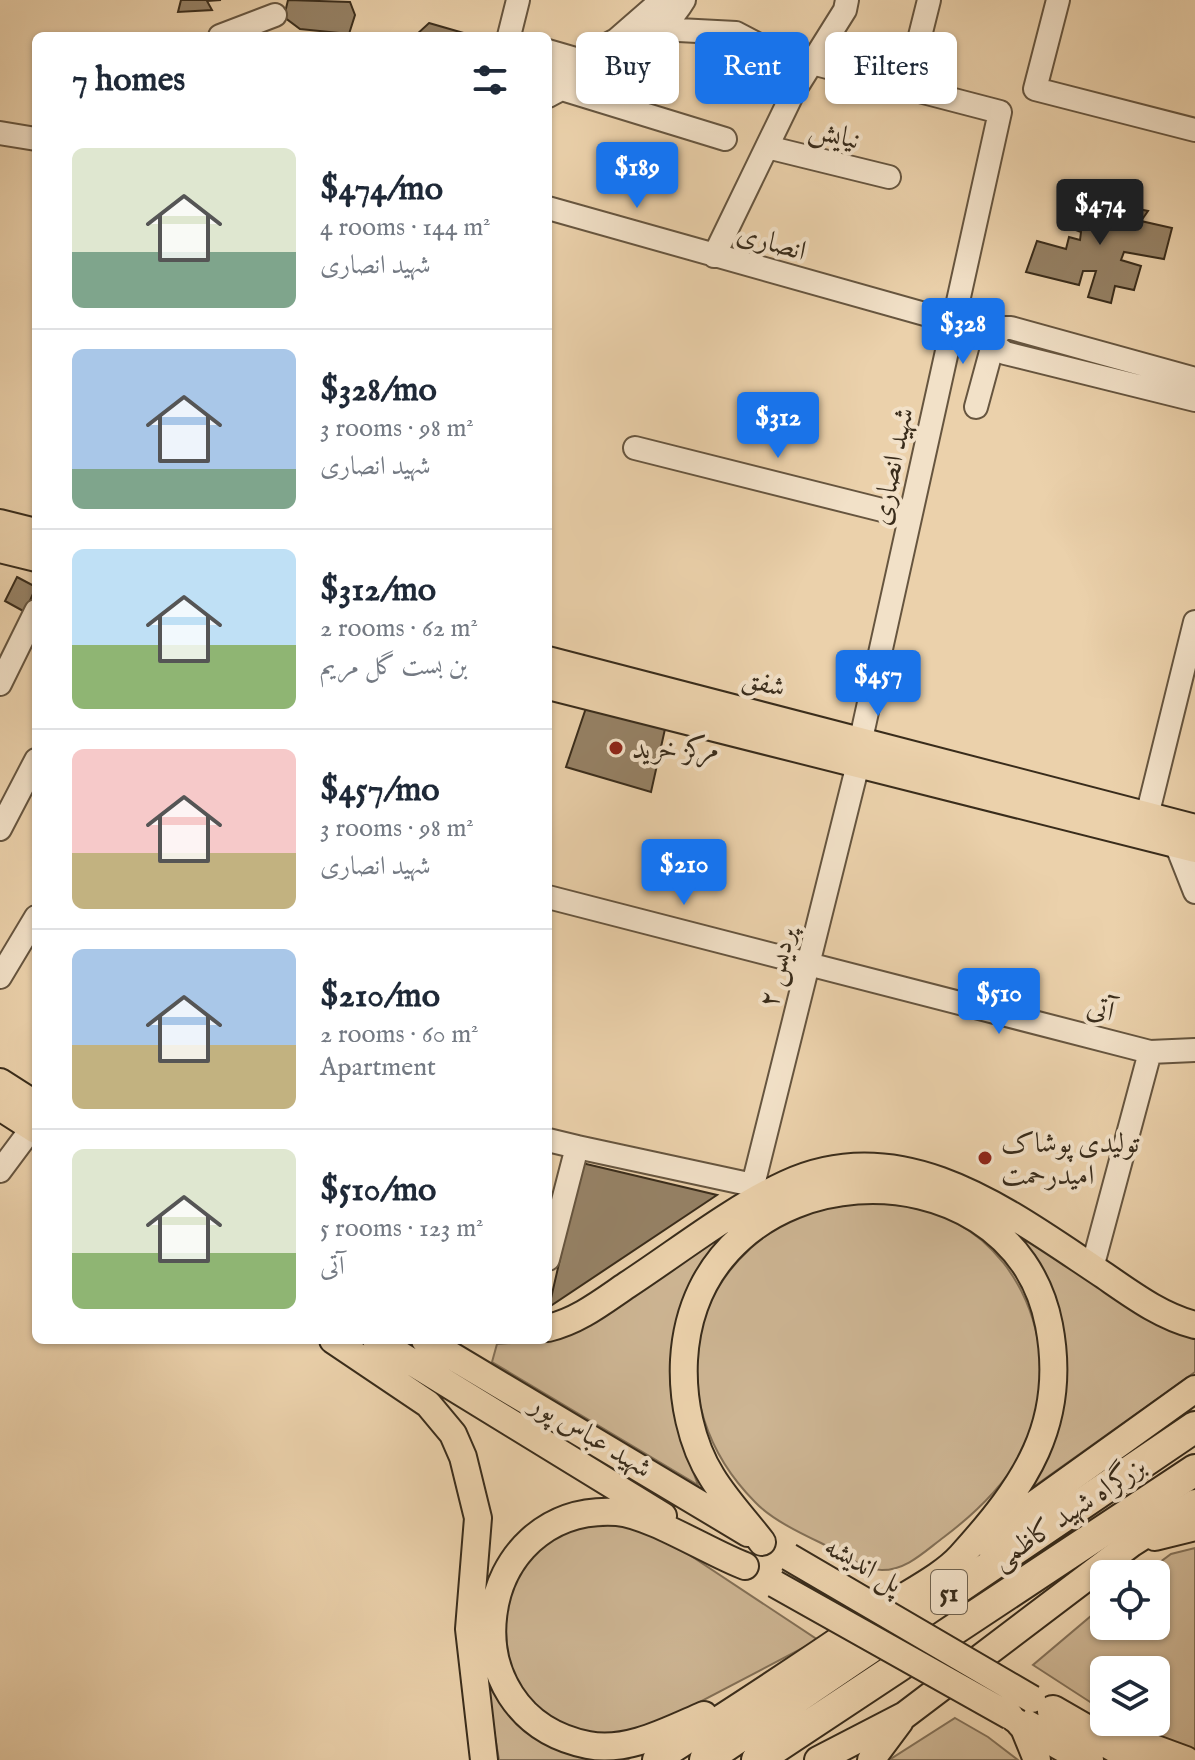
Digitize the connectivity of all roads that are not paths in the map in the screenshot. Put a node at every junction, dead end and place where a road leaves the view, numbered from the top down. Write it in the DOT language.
graph roads {
  1 [pos="518,0"];
  2 [pos="684,0"];
  3 [pos="847,0"];
  4 [pos="929,0"];
  5 [pos="1058,0"];
  6 [pos="660,1"];
  7 [pos="276,17"];
  8 [pos="659,29"];
  9 [pos="232,32"];
  10 [pos="510,32"];
  11 [pos="625,32"];
  12 [pos="717,32"];
  13 [pos="921,32"];
  14 [pos="552,52"];
  15 [pos="576,59"];
  16 [pos="576,63"];
  17 [pos="812,63"];
  18 [pos="825,66"];
  19 [pos="553,87"];
  20 [pos="957,101"];
  21 [pos="1195,130"];
  22 [pos="0,133"];
  23 [pos="32,138"];
  24 [pos="725,139"];
  25 [pos="767,147"];
  26 [pos="889,177"];
  27 [pos="552,209"];
  28 [pos="714,256"];
  29 [pos="953,322"];
  30 [pos="995,337"];
  31 [pos="1195,379"];
  32 [pos="1195,400"];
  33 [pos="976,407"];
  34 [pos="635,448"];
  35 [pos="910,517"];
  36 [pos="0,523"];
  37 [pos="32,531"];
  38 [pos="2,555"];
  39 [pos="32,558"];
  40 [pos="32,619"];
  41 [pos="1195,622"];
  42 [pos="552,661"];
  43 [pos="0,684"];
  44 [pos="552,687"];
  45 [pos="859,751"];
  46 [pos="32,768"];
  47 [pos="1147,816"];
  48 [pos="0,829"];
  49 [pos="1189,840"];
  50 [pos="1195,892"];
  51 [pos="552,898"];
  52 [pos="32,924"];
  53 [pos="808,962"];
  54 [pos="0,977"];
  55 [pos="1195,1050"];
  56 [pos="1150,1052"];
  57 [pos="0,1082"];
  58 [pos="0,1107"];
  59 [pos="32,1118"];
  60 [pos="32,1120"];
  61 [pos="32,1125"];
  62 [pos="552,1141"];
  63 [pos="577,1147"];
  64 [pos="0,1171"];
  65 [pos="552,1244"];
  66 [pos="1092,1268"];
  67 [pos="1195,1325"];
  68 [pos="552,1326"];
  69 [pos="339,1344"];
  70 [pos="383,1344"];
  71 [pos="432,1344"];
  72 [pos="1195,1389"];
  73 [pos="1195,1402"];
  74 [pos="1195,1427"];
  75 [pos="1124,1442"];
  76 [pos="1195,1470"];
  77 [pos="1195,1503"];
  78 [pos="1195,1527"];
  79 [pos="762,1542"];
  80 [pos="1132,1543"];
  81 [pos="789,1557"];
  82 [pos="960,1558"];
  83 [pos="745,1566"];
  84 [pos="777,1683"];
  85 [pos="1029,1712"];
  86 [pos="905,1715"];
  87 [pos="484,1760"];
  88 [pos="656,1760"];
  89 [pos="705,1760"];
  90 [pos="757,1760"];
  91 [pos="818,1760"];
  92 [pos="871,1760"];
  93 [pos="1037,1760"];
  94 [pos="1088,1760"];
  95 [pos="1138,1760"];
  96 [pos="1186,1760"];
  1 -- 10 [label="street"];
  2 -- 8 [label="street"];
  3 -- 17 [label="street, انصاری"];
  4 -- 13 [label="street"];
  5 -- 21 [label="street"];
  6 -- 11 [label="street"];
  7 -- 9 [label="street"];
  8 -- 12 [label="street"];
  8 -- 19 [label="street"];
  14 -- 15 [label="street"];
  16 -- 19 [label="street"];
  17 -- 18 [label="street"];
  17 -- 25 [label="street, انصاری"];
  19 -- 24 [label="street"];
  20 -- 29 [label="street, شهید انصاری"];
  22 -- 23 [label="street"];
  25 -- 26 [label="street, نیایش"];
  25 -- 28 [label="street, انصاری"];
  27 -- 28 [label="street"];
  28 -- 29 [label="street, انصاری"];
  29 -- 35 [label="street, شهید انصاری"];
  30 -- 31 [label="street"];
  30 -- 32 [label="street"];
  30 -- 33 [label="street"];
  34 -- 35 [label="street"];
  35 -- 45 [label="street, شهید انصاری"];
  36 -- 37 [label="main road"];
  38 -- 39 [label="main road"];
  40 -- 43 [label="street"];
  41 -- 47 [label="street"];
  42 -- 45 [label="main road, شفق"];
  44 -- 45 [label="main road, شفق"];
  45 -- 47 [label="main road, شفق"];
  45 -- 49 [label="main road, شفق"];
  45 -- 53 [label="street, پردیس ۲"];
  46 -- 48 [label="street"];
  47 -- 49 [label="main road, شفق"];
  49 -- 50 [label="street"];
  51 -- 53 [label="street, آتی"];
  52 -- 54 [label="street"];
  53 -- 56 [label="street, آتی"];
  53 -- 63 [label="street, پردیس ۲"];
  55 -- 56 [label="street, آتی"];
  56 -- 66 [label="street"];
  57 -- 59 [label="main road"];
  58 -- 60 [label="main road"];
  61 -- 64 [label="street"];
  62 -- 63 [label="street"];
  63 -- 65 [label="street"];
  66 -- 67 [label="main road"];
  66 -- 68 [label="main road"];
  69 -- 87 [label="main road"];
  70 -- 83 [label="main road, شهید عباس پور"];
  71 -- 79 [label="main road, شهید عباس پور"];
  72 -- 75 [label="main road, بزرگراه شهید کاظمی"];
  73 -- 75 [label="main road"];
  74 -- 89 [label="highway, بزرگراه شهید کاظمی / 51"];
  75 -- 82 [label="main road, بزرگراه شهید کاظمی"];
  76 -- 90 [label="highway, بزرگراه شهید کاظمی / 51"];
  77 -- 80 [label="main road"];
  78 -- 80 [label="main road"];
  79 -- 81 [label="main road, شهید عباس پور"];
  79 -- 82 [label="main road"];
  80 -- 86 [label="main road"];
  81 -- 85 [label="main road, پل اندیشه, bridge"];
  82 -- 84 [label="main road, بزرگراه شهید کاظمی"];
  83 -- 84 [label="main road"];
  83 -- 85 [label="main road, شهید عباس پور, bridge"];
  84 -- 88 [label="main road"];
  85 -- 93 [label="main road"];
  85 -- 94 [label="highway"];
  85 -- 95 [label="highway"];
  85 -- 96 [label="main road"];
  86 -- 91 [label="main road"];
  86 -- 92 [label="main road"];
}
